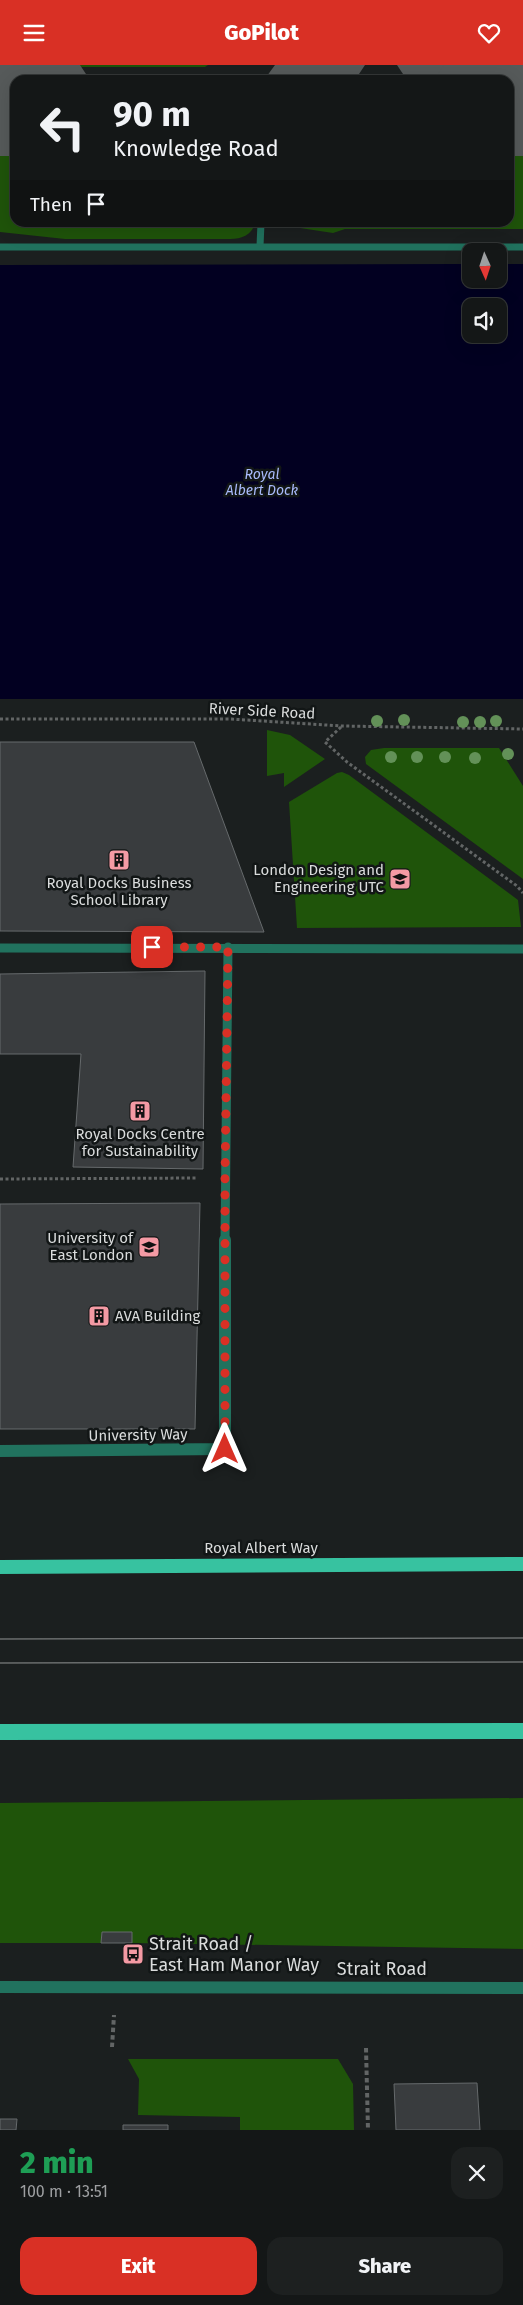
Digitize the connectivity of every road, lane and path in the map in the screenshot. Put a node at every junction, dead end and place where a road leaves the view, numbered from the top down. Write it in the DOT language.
graph roads {
  1 [pos="261,227"];
  2 [pos="260,246"];
  3 [pos="0,247"];
  4 [pos="523,247"];
  5 [pos="0,719"];
  6 [pos="342,726"];
  7 [pos="523,729"];
  8 [pos="523,893"];
  9 [pos="0,947"];
  10 [pos="228,947"];
  11 [pos="523,949"];
  12 [pos="225,1178"];
  13 [pos="0,1179"];
  14 [pos="0,1451"];
  15 [pos="523,1564"];
  16 [pos="0,1567"];
  17 [pos="523,1731"];
  18 [pos="0,1732"];
  19 [pos="0,1987"];
  20 [pos="523,1988"];
  21 [pos="114,2018"];
  22 [pos="112,2047"];
  23 [pos="366,2048"];
  24 [pos="368,2130"];
  1 -- 2 [label="street"];
  2 -- 3 [label="street"];
  2 -- 4 [label="street"];
  5 -- 6 [label="path, River Side Road"];
  6 -- 7 [label="path, River Side Road"];
  6 -- 8 [label="path"];
  9 -- 10 [label="street"];
  10 -- 11 [label="street"];
  10 -- 12 [label="street, University Way"];
  12 -- 13 [label="path"];
  12 -- 14 [label="street, University Way"];
  15 -- 16 [label="main road, Royal Albert Way"];
  17 -- 18 [label="main road"];
  19 -- 20 [label="street, Strait Road"];
  21 -- 22 [label="path"];
  23 -- 24 [label="path"];
}
